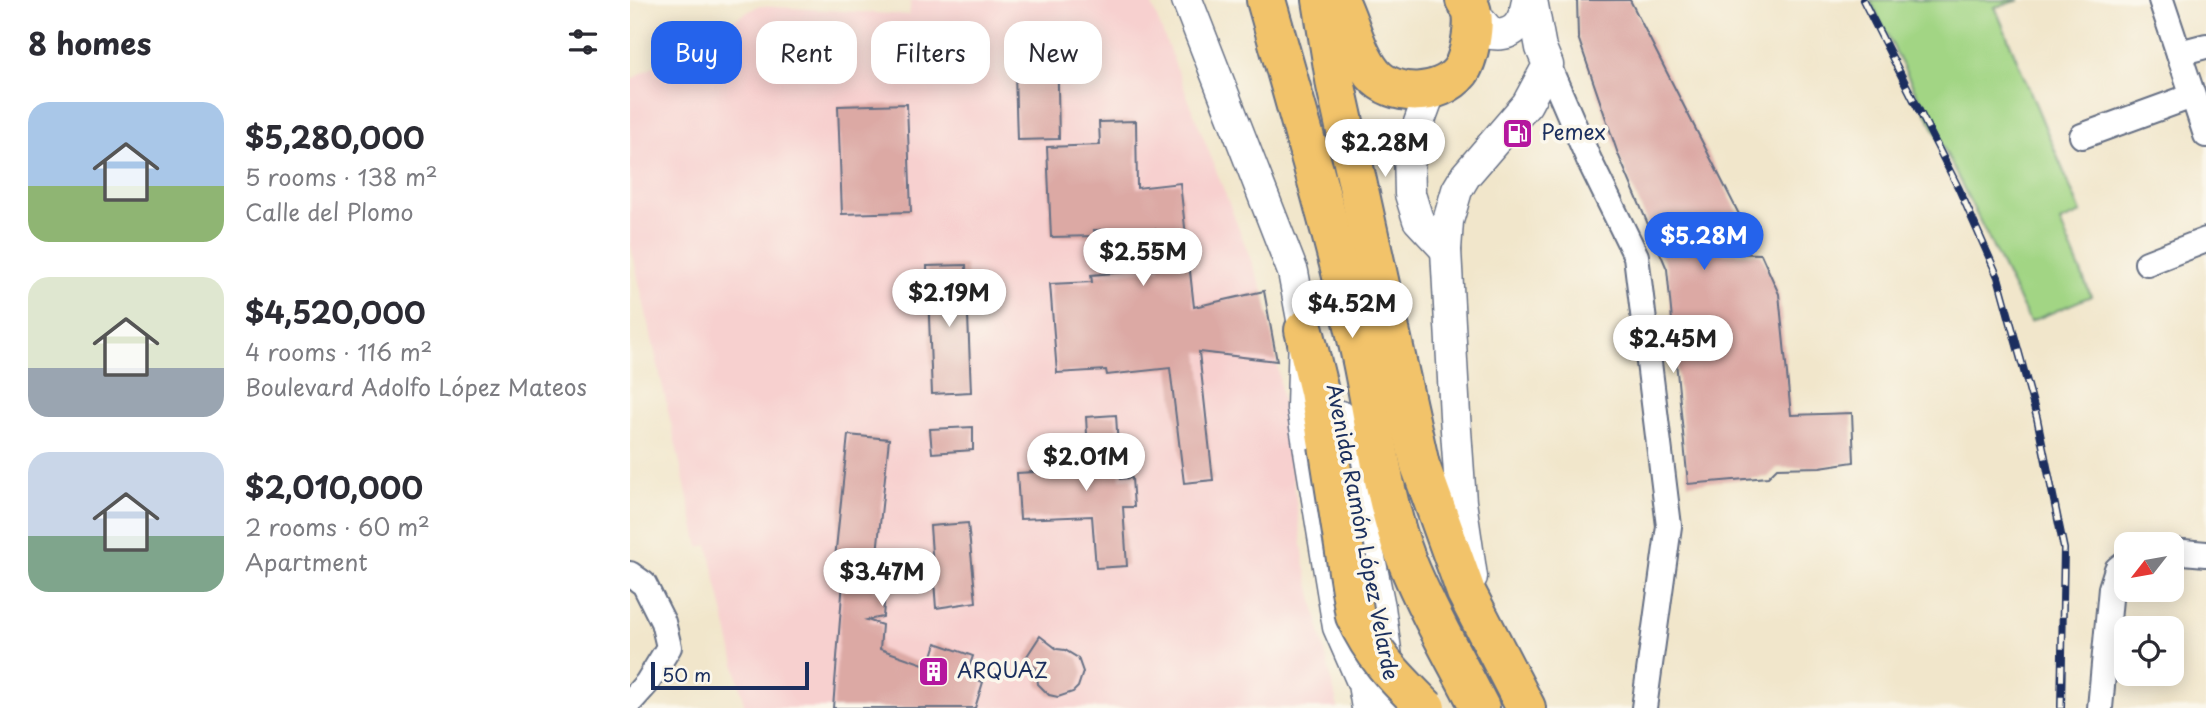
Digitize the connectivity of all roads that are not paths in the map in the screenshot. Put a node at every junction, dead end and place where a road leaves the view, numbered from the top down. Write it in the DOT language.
graph roads {
  1 [pos="1187,0"];
  2 [pos="1206,0"];
  3 [pos="1266,0"];
  4 [pos="1322,0"];
  5 [pos="1339,0"];
  6 [pos="1529,0"];
  7 [pos="2161,0"];
  8 [pos="1468,5"];
  9 [pos="2193,49"];
  10 [pos="1548,65"];
  11 [pos="2199,89"];
  12 [pos="1431,90"];
  13 [pos="2206,135"];
  14 [pos="2082,136"];
  15 [pos="2206,240"];
  16 [pos="1446,250"];
  17 [pos="2147,263"];
  18 [pos="1304,330"];
  19 [pos="2184,552"];
  20 [pos="2206,554"];
  21 [pos="630,574"];
  22 [pos="2114,581"];
  23 [pos="1478,615"];
  24 [pos="630,702"];
  25 [pos="1367,708"];
  26 [pos="1394,708"];
  27 [pos="1426,708"];
  28 [pos="1480,708"];
  29 [pos="1526,708"];
  30 [pos="1644,708"];
  31 [pos="2100,708"];
  1 -- 18 [label="street, Avenida Ramón López Velarde"];
  2 -- 26 [label="street, Avenida Ramón López Velarde"];
  3 -- 28 [label="main road"];
  4 -- 23 [label="main road"];
  5 -- 12 [label="main road"];
  6 -- 8 [label="street"];
  6 -- 10 [label="street"];
  7 -- 9 [label="street"];
  8 -- 12 [label="main road"];
  9 -- 11 [label="street"];
  10 -- 16 [label="street"];
  10 -- 30 [label="street"];
  11 -- 13 [label="street"];
  11 -- 14 [label="street"];
  12 -- 16 [label="street"];
  15 -- 17 [label="street"];
  16 -- 23 [label="street"];
  18 -- 25 [label="street, Avenida Ramón López Velarde"];
  18 -- 27 [label="main road, bridge"];
  19 -- 20 [label="street"];
  21 -- 24 [label="street"];
  22 -- 31 [label="street"];
  23 -- 29 [label="main road"];
}
